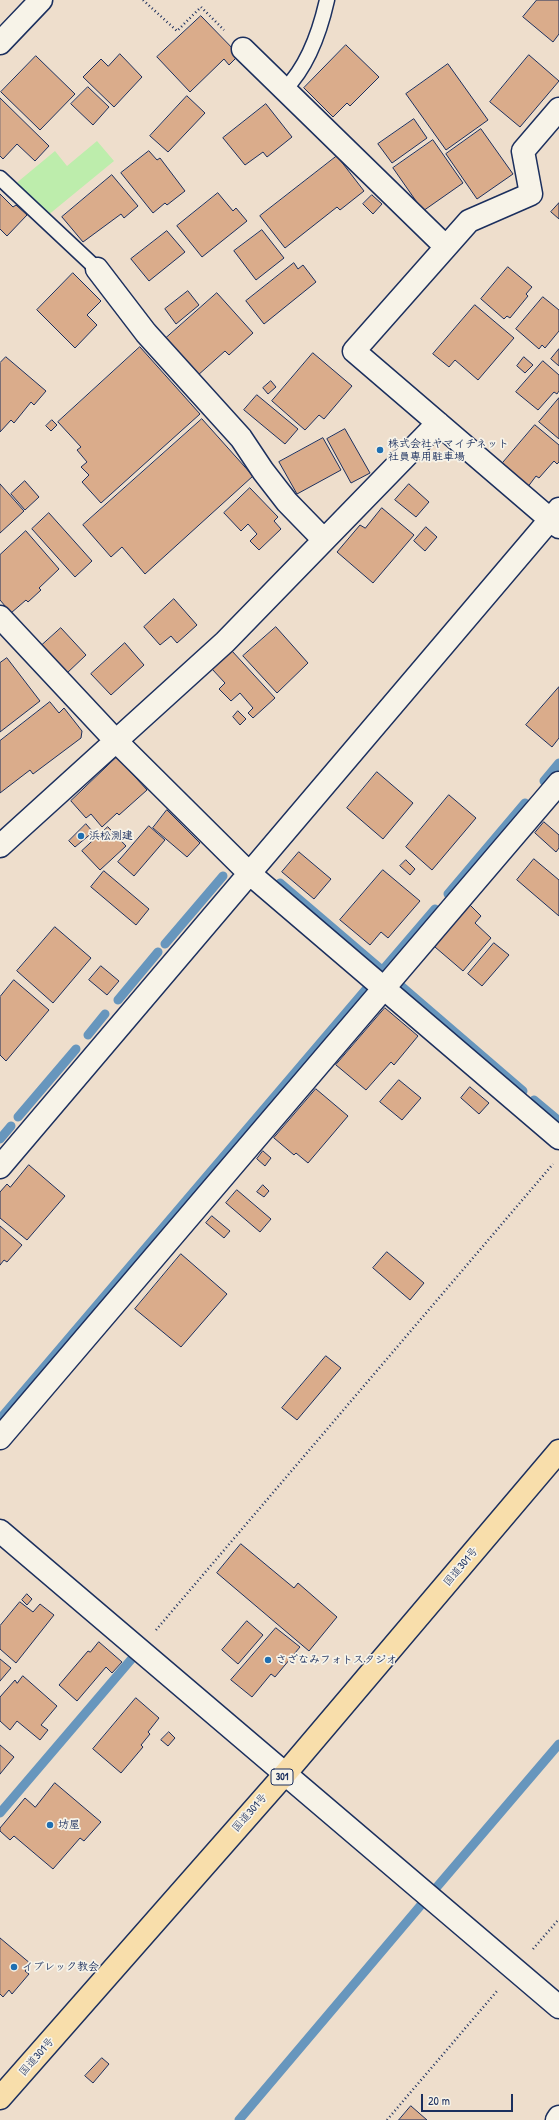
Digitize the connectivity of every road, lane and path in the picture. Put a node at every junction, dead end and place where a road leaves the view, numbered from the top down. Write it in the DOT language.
graph roads {
  1 [pos="41,0"];
  2 [pos="143,0"];
  3 [pos="327,0"];
  4 [pos="0,42"];
  5 [pos="243,49"];
  6 [pos="285,89"];
  7 [pos="559,109"];
  8 [pos="0,178"];
  9 [pos="446,247"];
  10 [pos="97,270"];
  11 [pos="438,423"];
  12 [pos="556,518"];
  13 [pos="324,540"];
  14 [pos="0,617"];
  15 [pos="116,740"];
  16 [pos="559,783"];
  17 [pos="0,846"];
  18 [pos="249,873"];
  19 [pos="384,988"];
  20 [pos="559,1138"];
  21 [pos="554,1163"];
  22 [pos="0,1167"];
  23 [pos="0,1438"];
  24 [pos="559,1451"];
  25 [pos="0,1531"];
  26 [pos="139,1650"];
  27 [pos="285,1774"];
  28 [pos="559,1919"];
  29 [pos="515,1970"];
  30 [pos="559,2007"];
  31 [pos="0,2098"];
  32 [pos="559,2117"];
  33 [pos="387,2120"];
  34 [pos="557,2120"];
  1 -- 4 [label="street"];
  2 -- 5 [label="path"];
  3 -- 6 [label="lane"];
  5 -- 6 [label="street"];
  6 -- 9 [label="street"];
  7 -- 9 [label="street"];
  8 -- 10 [label="lane"];
  9 -- 11 [label="street"];
  10 -- 13 [label="street"];
  11 -- 12 [label="street"];
  11 -- 13 [label="street"];
  12 -- 18 [label="street"];
  13 -- 15 [label="street"];
  14 -- 15 [label="street"];
  15 -- 17 [label="street"];
  15 -- 18 [label="street"];
  16 -- 19 [label="street"];
  18 -- 19 [label="street"];
  18 -- 22 [label="street"];
  19 -- 20 [label="street"];
  19 -- 23 [label="street"];
  21 -- 26 [label="path"];
  24 -- 27 [label="highway, 国道301号 / 301"];
  25 -- 26 [label="street"];
  26 -- 27 [label="street"];
  27 -- 29 [label="street"];
  27 -- 31 [label="highway, 国道301号 / 301"];
  28 -- 29 [label="path"];
  29 -- 30 [label="street"];
  29 -- 33 [label="path"];
  32 -- 34 [label="street"];
}
